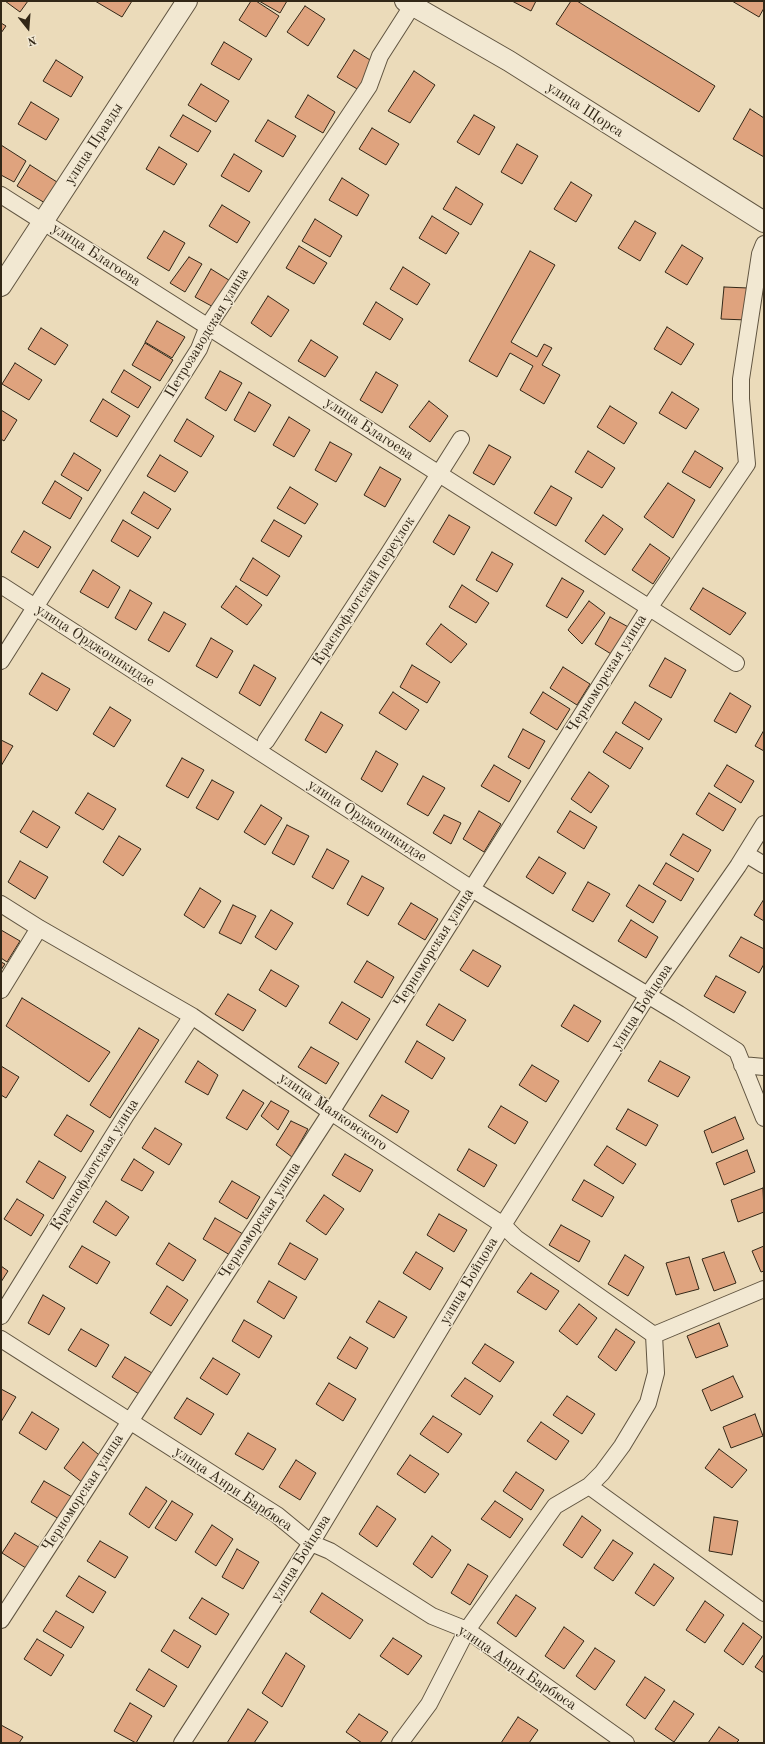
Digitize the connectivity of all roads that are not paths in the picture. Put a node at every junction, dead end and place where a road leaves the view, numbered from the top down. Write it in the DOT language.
graph roads {
  1 [pos="187,1"];
  2 [pos="409,3"];
  3 [pos="1,195"];
  4 [pos="44,221"];
  5 [pos="764,222"];
  6 [pos="764,244"];
  7 [pos="1,286"];
  8 [pos="208,326"];
  9 [pos="461,439"];
  10 [pos="439,474"];
  11 [pos="1,585"];
  12 [pos="36,607"];
  13 [pos="649,608"];
  14 [pos="1,661"];
  15 [pos="736,664"];
  16 [pos="266,741"];
  17 [pos="764,824"];
  18 [pos="746,854"];
  19 [pos="764,865"];
  20 [pos="472,889"];
  21 [pos="1,904"];
  22 [pos="39,928"];
  23 [pos="1,990"];
  24 [pos="648,995"];
  25 [pos="192,1016"];
  26 [pos="740,1058"];
  27 [pos="764,1067"];
  28 [pos="331,1112"];
  29 [pos="764,1118"];
  30 [pos="503,1225"];
  31 [pos="764,1288"];
  32 [pos="1,1316"];
  33 [pos="654,1335"];
  34 [pos="1,1339"];
  35 [pos="130,1422"];
  36 [pos="589,1486"];
  37 [pos="311,1543"];
  38 [pos="764,1614"];
  39 [pos="1,1620"];
  40 [pos="467,1630"];
  41 [pos="182,1743"];
  42 [pos="400,1743"];
  43 [pos="626,1743"];
  1 -- 4 [label="street, улица Правды"];
  2 -- 5 [label="street, улица Щорса"];
  2 -- 8 [label="street, Петрозаводская улица"];
  3 -- 4 [label="street, улица Благоева"];
  4 -- 7 [label="street, улица Правды"];
  4 -- 8 [label="street, улица Благоева"];
  6 -- 13 [label="street, Черноморская улица"];
  8 -- 10 [label="street, улица Благоева"];
  8 -- 12 [label="street, Петрозаводская улица"];
  9 -- 10 [label="street, Краснофлотский переулок"];
  10 -- 13 [label="street, улица Благоева"];
  10 -- 16 [label="street, Краснофлотский переулок"];
  11 -- 12 [label="street, улица Орджоникидзе"];
  12 -- 14 [label="street, Петрозаводская улица"];
  12 -- 20 [label="street, улица Орджоникидзе"];
  13 -- 15 [label="street, улица Благоева"];
  13 -- 20 [label="street, Черноморская улица"];
  17 -- 18 [label="street, улица Бойцова"];
  18 -- 19 [label="street"];
  18 -- 24 [label="street, улица Бойцова"];
  20 -- 24 [label="street, улица Орджоникидзе"];
  20 -- 28 [label="street, Черноморская улица"];
  21 -- 22 [label="street, улица Маяковского"];
  22 -- 23 [label="street"];
  22 -- 25 [label="street, улица Маяковского"];
  24 -- 26 [label="street, улица Орджоникидзе"];
  24 -- 30 [label="street, улица Бойцова"];
  25 -- 28 [label="street, улица Маяковского"];
  25 -- 32 [label="street, Краснофлотская улица"];
  26 -- 27 [label="street, улица Орджоникидзе"];
  26 -- 29 [label="street"];
  28 -- 30 [label="street, улица Маяковского"];
  28 -- 35 [label="street, Черноморская улица"];
  30 -- 33 [label="street, улица Маяковского"];
  30 -- 37 [label="street, улица Бойцова"];
  31 -- 33 [label="street"];
  33 -- 36 [label="street"];
  34 -- 35 [label="street, улица Анри Барбюса"];
  35 -- 37 [label="street, улица Анри Барбюса"];
  35 -- 39 [label="street, Черноморская улица"];
  36 -- 38 [label="street"];
  36 -- 40 [label="street"];
  37 -- 40 [label="street, улица Анри Барбюса"];
  37 -- 41 [label="street, улица Бойцова"];
  40 -- 42 [label="street"];
  40 -- 43 [label="street, улица Анри Барбюса"];
}
